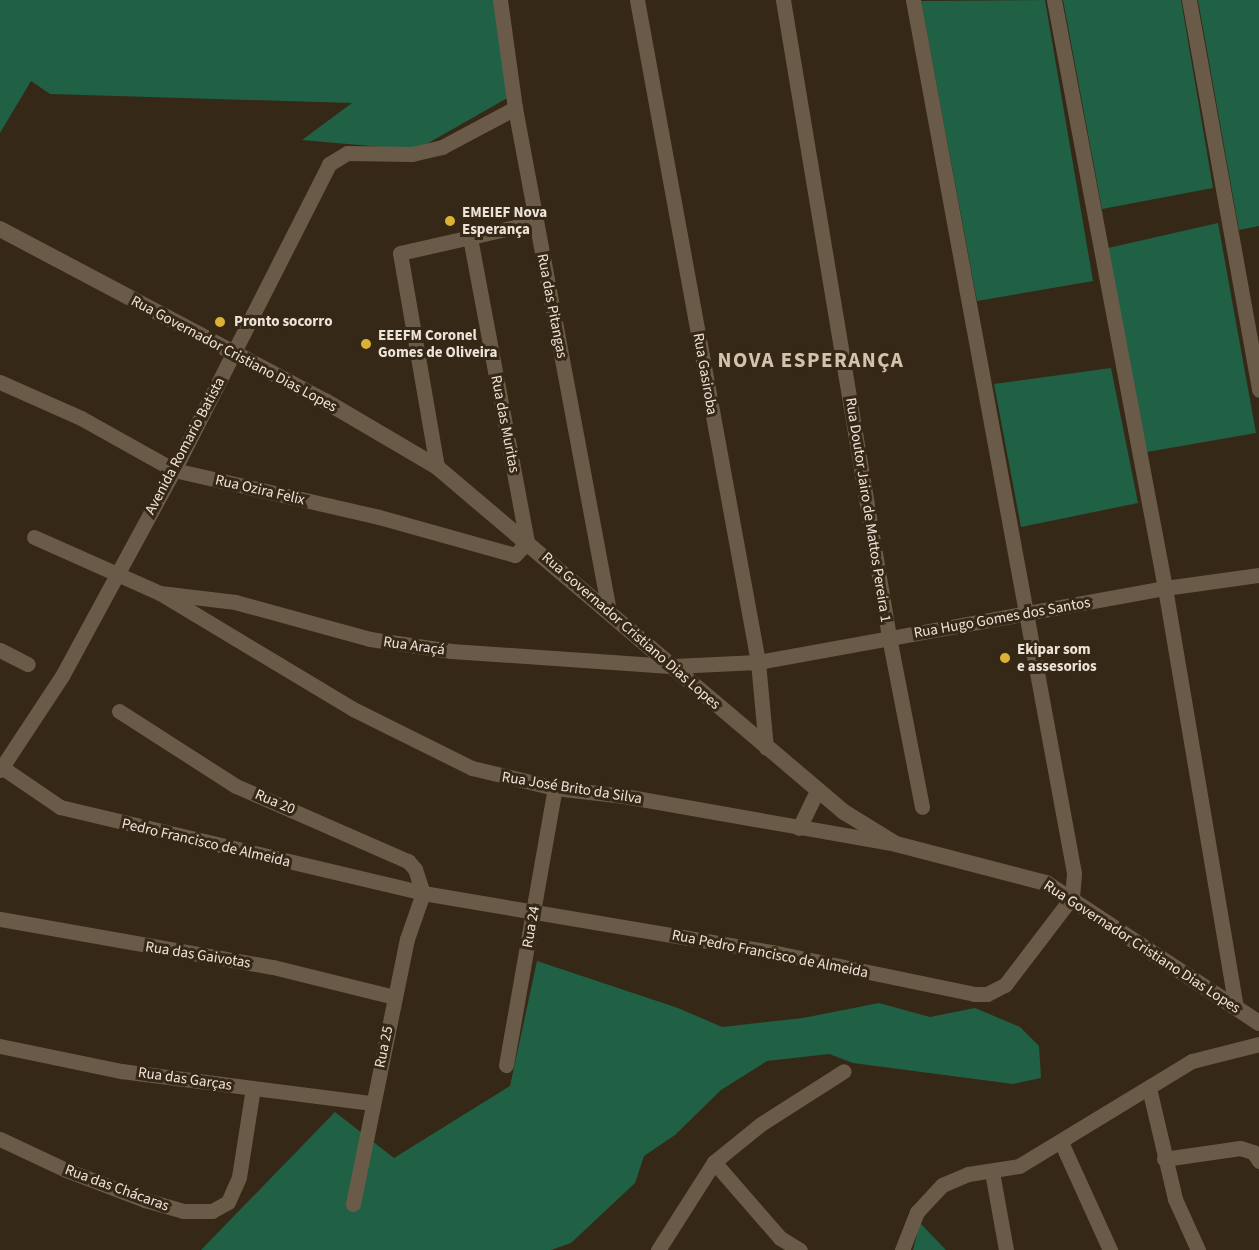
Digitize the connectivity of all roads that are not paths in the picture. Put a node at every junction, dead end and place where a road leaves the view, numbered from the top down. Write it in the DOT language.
graph roads {
  1 [pos="500,0"];
  2 [pos="637,0"];
  3 [pos="783,0"];
  4 [pos="914,0"];
  5 [pos="1053,0"];
  6 [pos="1189,0"];
  7 [pos="514,108"];
  8 [pos="536,222"];
  9 [pos="0,229"];
  10 [pos="470,236"];
  11 [pos="233,352"];
  12 [pos="0,382"];
  13 [pos="1259,390"];
  14 [pos="437,467"];
  15 [pos="174,470"];
  16 [pos="34,537"];
  17 [pos="527,542"];
  18 [pos="1259,575"];
  19 [pos="115,576"];
  20 [pos="1165,588"];
  21 [pos="160,593"];
  22 [pos="609,610"];
  23 [pos="1025,614"];
  24 [pos="889,637"];
  25 [pos="0,650"];
  26 [pos="758,662"];
  27 [pos="28,664"];
  28 [pos="673,666"];
  29 [pos="119,711"];
  30 [pos="766,748"];
  31 [pos="0,767"];
  32 [pos="555,788"];
  33 [pos="817,791"];
  34 [pos="922,807"];
  35 [pos="799,828"];
  36 [pos="896,844"];
  37 [pos="423,893"];
  38 [pos="1072,897"];
  39 [pos="535,910"];
  40 [pos="0,919"];
  41 [pos="394,997"];
  42 [pos="1236,1006"];
  43 [pos="1259,1023"];
  44 [pos="1259,1044"];
  45 [pos="0,1046"];
  46 [pos="506,1065"];
  47 [pos="844,1071"];
  48 [pos="253,1088"];
  49 [pos="1149,1088"];
  50 [pos="372,1103"];
  51 [pos="0,1139"];
  52 [pos="1061,1142"];
  53 [pos="1164,1160"];
  54 [pos="1259,1161"];
  55 [pos="714,1162"];
  56 [pos="992,1172"];
  57 [pos="353,1204"];
  58 [pos="777,1244"];
  59 [pos="658,1250"];
  60 [pos="800,1250"];
  61 [pos="902,1250"];
  62 [pos="1006,1250"];
  63 [pos="1110,1250"];
  64 [pos="1198,1250"];
  1 -- 7 [label="street, Rua das Pitangas"];
  2 -- 26 [label="street, Rua Gasiroba"];
  3 -- 24 [label="street, Rua Doutor Jairo de Mattos Pereira 1"];
  4 -- 23 [label="street"];
  5 -- 20 [label="street"];
  6 -- 13 [label="street"];
  7 -- 8 [label="street, Rua das Pitangas"];
  7 -- 11 [label="street, Avenida Romario Batista"];
  8 -- 10 [label="street"];
  8 -- 22 [label="street, Rua das Pitangas"];
  9 -- 11 [label="street, Rua Governador Cristiano Dias Lopes"];
  10 -- 14 [label="street"];
  10 -- 17 [label="street, Rua das Muritas"];
  11 -- 14 [label="street, Rua Governador Cristiano Dias Lopes"];
  11 -- 15 [label="street, Avenida Romario Batista"];
  12 -- 15 [label="street, Rua Ozira Felix"];
  14 -- 17 [label="street, Rua Governador Cristiano Dias Lopes"];
  15 -- 17 [label="street, Rua Ozira Felix"];
  15 -- 19 [label="street, Avenida Romario Batista"];
  16 -- 19 [label="street, Rua José Brito da Silva"];
  17 -- 22 [label="street, Rua Governador Cristiano Dias Lopes"];
  18 -- 20 [label="street, Rua Hugo Gomes dos Santos"];
  19 -- 21 [label="street, Rua José Brito da Silva"];
  19 -- 31 [label="street, Avenida Romario Batista"];
  20 -- 23 [label="street, Rua Hugo Gomes dos Santos"];
  20 -- 42 [label="street"];
  21 -- 28 [label="street, Rua Araçá"];
  21 -- 32 [label="street, Rua José Brito da Silva"];
  22 -- 28 [label="street, Rua Governador Cristiano Dias Lopes"];
  23 -- 24 [label="street, Rua Hugo Gomes dos Santos"];
  23 -- 38 [label="street"];
  24 -- 26 [label="street, Rua Hugo Gomes dos Santos"];
  24 -- 34 [label="street, Rua Doutor Jairo de Mattos Pereira 1"];
  25 -- 27 [label="street"];
  26 -- 28 [label="street, Rua Hugo Gomes dos Santos"];
  26 -- 30 [label="street, Rua Gasiroba"];
  28 -- 30 [label="street, Rua Governador Cristiano Dias Lopes"];
  29 -- 37 [label="street, Rua 20"];
  30 -- 33 [label="street, Rua Governador Cristiano Dias Lopes"];
  31 -- 37 [label="street, Pedro Francisco de Almeida"];
  32 -- 35 [label="street, Rua José Brito da Silva"];
  32 -- 39 [label="street, Rua 24"];
  33 -- 35 [label="street"];
  33 -- 36 [label="street, Rua Governador Cristiano Dias Lopes"];
  35 -- 36 [label="street, Rua José Brito da Silva"];
  36 -- 38 [label="street, Rua Governador Cristiano Dias Lopes"];
  37 -- 39 [label="street, Rua Pedro Francisco de Almeida"];
  37 -- 41 [label="street, Rua 25"];
  38 -- 39 [label="street, Rua Pedro Francisco de Almeida"];
  38 -- 42 [label="street, Rua Governador Cristiano Dias Lopes"];
  39 -- 46 [label="street, Rua 24"];
  40 -- 41 [label="street, Rua das Gaivotas"];
  41 -- 50 [label="street, Rua 25"];
  42 -- 43 [label="street, Rua Governador Cristiano Dias Lopes"];
  44 -- 49 [label="street"];
  45 -- 48 [label="street, Rua das Garças"];
  47 -- 55 [label="street"];
  48 -- 50 [label="street, Rua das Garças"];
  48 -- 51 [label="street, Rua das Chácaras"];
  49 -- 52 [label="street"];
  49 -- 53 [label="street"];
  50 -- 57 [label="street, Rua 25"];
  52 -- 56 [label="street"];
  52 -- 63 [label="street"];
  53 -- 54 [label="street"];
  53 -- 64 [label="street"];
  55 -- 58 [label="street"];
  55 -- 59 [label="street"];
  56 -- 61 [label="street"];
  56 -- 62 [label="street"];
  58 -- 60 [label="street"];
}
